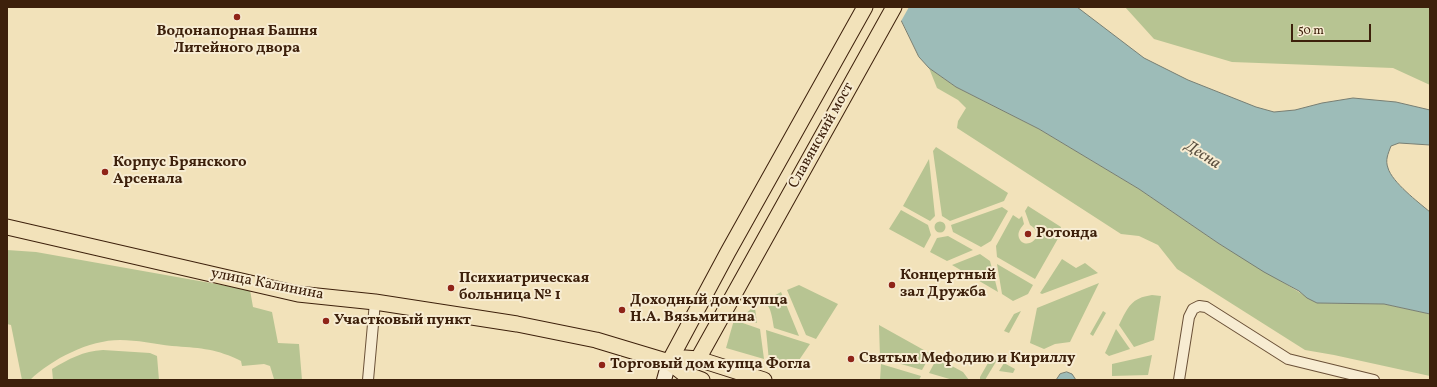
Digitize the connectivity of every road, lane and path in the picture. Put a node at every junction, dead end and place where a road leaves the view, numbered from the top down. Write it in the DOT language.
graph roads {
  1 [pos="865,7"];
  2 [pos="894,7"];
  3 [pos="7,227"];
  4 [pos="7,235"];
  5 [pos="38,235"];
  6 [pos="375,302"];
  7 [pos="698,359"];
  8 [pos="669,362"];
  9 [pos="368,380"];
  10 [pos="664,380"];
  11 [pos="702,380"];
  12 [pos="764,380"];
  13 [pos="1179,380"];
  14 [pos="1374,380"];
  1 -- 8 [label="main road, Славянский мост"];
  2 -- 7 [label="main road, Славянский мост"];
  3 -- 5 [label="main road, улица Калинина"];
  4 -- 5 [label="street"];
  5 -- 6 [label="main road, улица Калинина"];
  6 -- 8 [label="main road, улица Калинина"];
  6 -- 9 [label="street"];
  7 -- 8 [label="main road, улица Калинина"];
  7 -- 12 [label="main road, улица Калинина"];
  8 -- 10 [label="street"];
  8 -- 11 [label="main road, улица Калинина"];
  13 -- 14 [label="street"];
}
